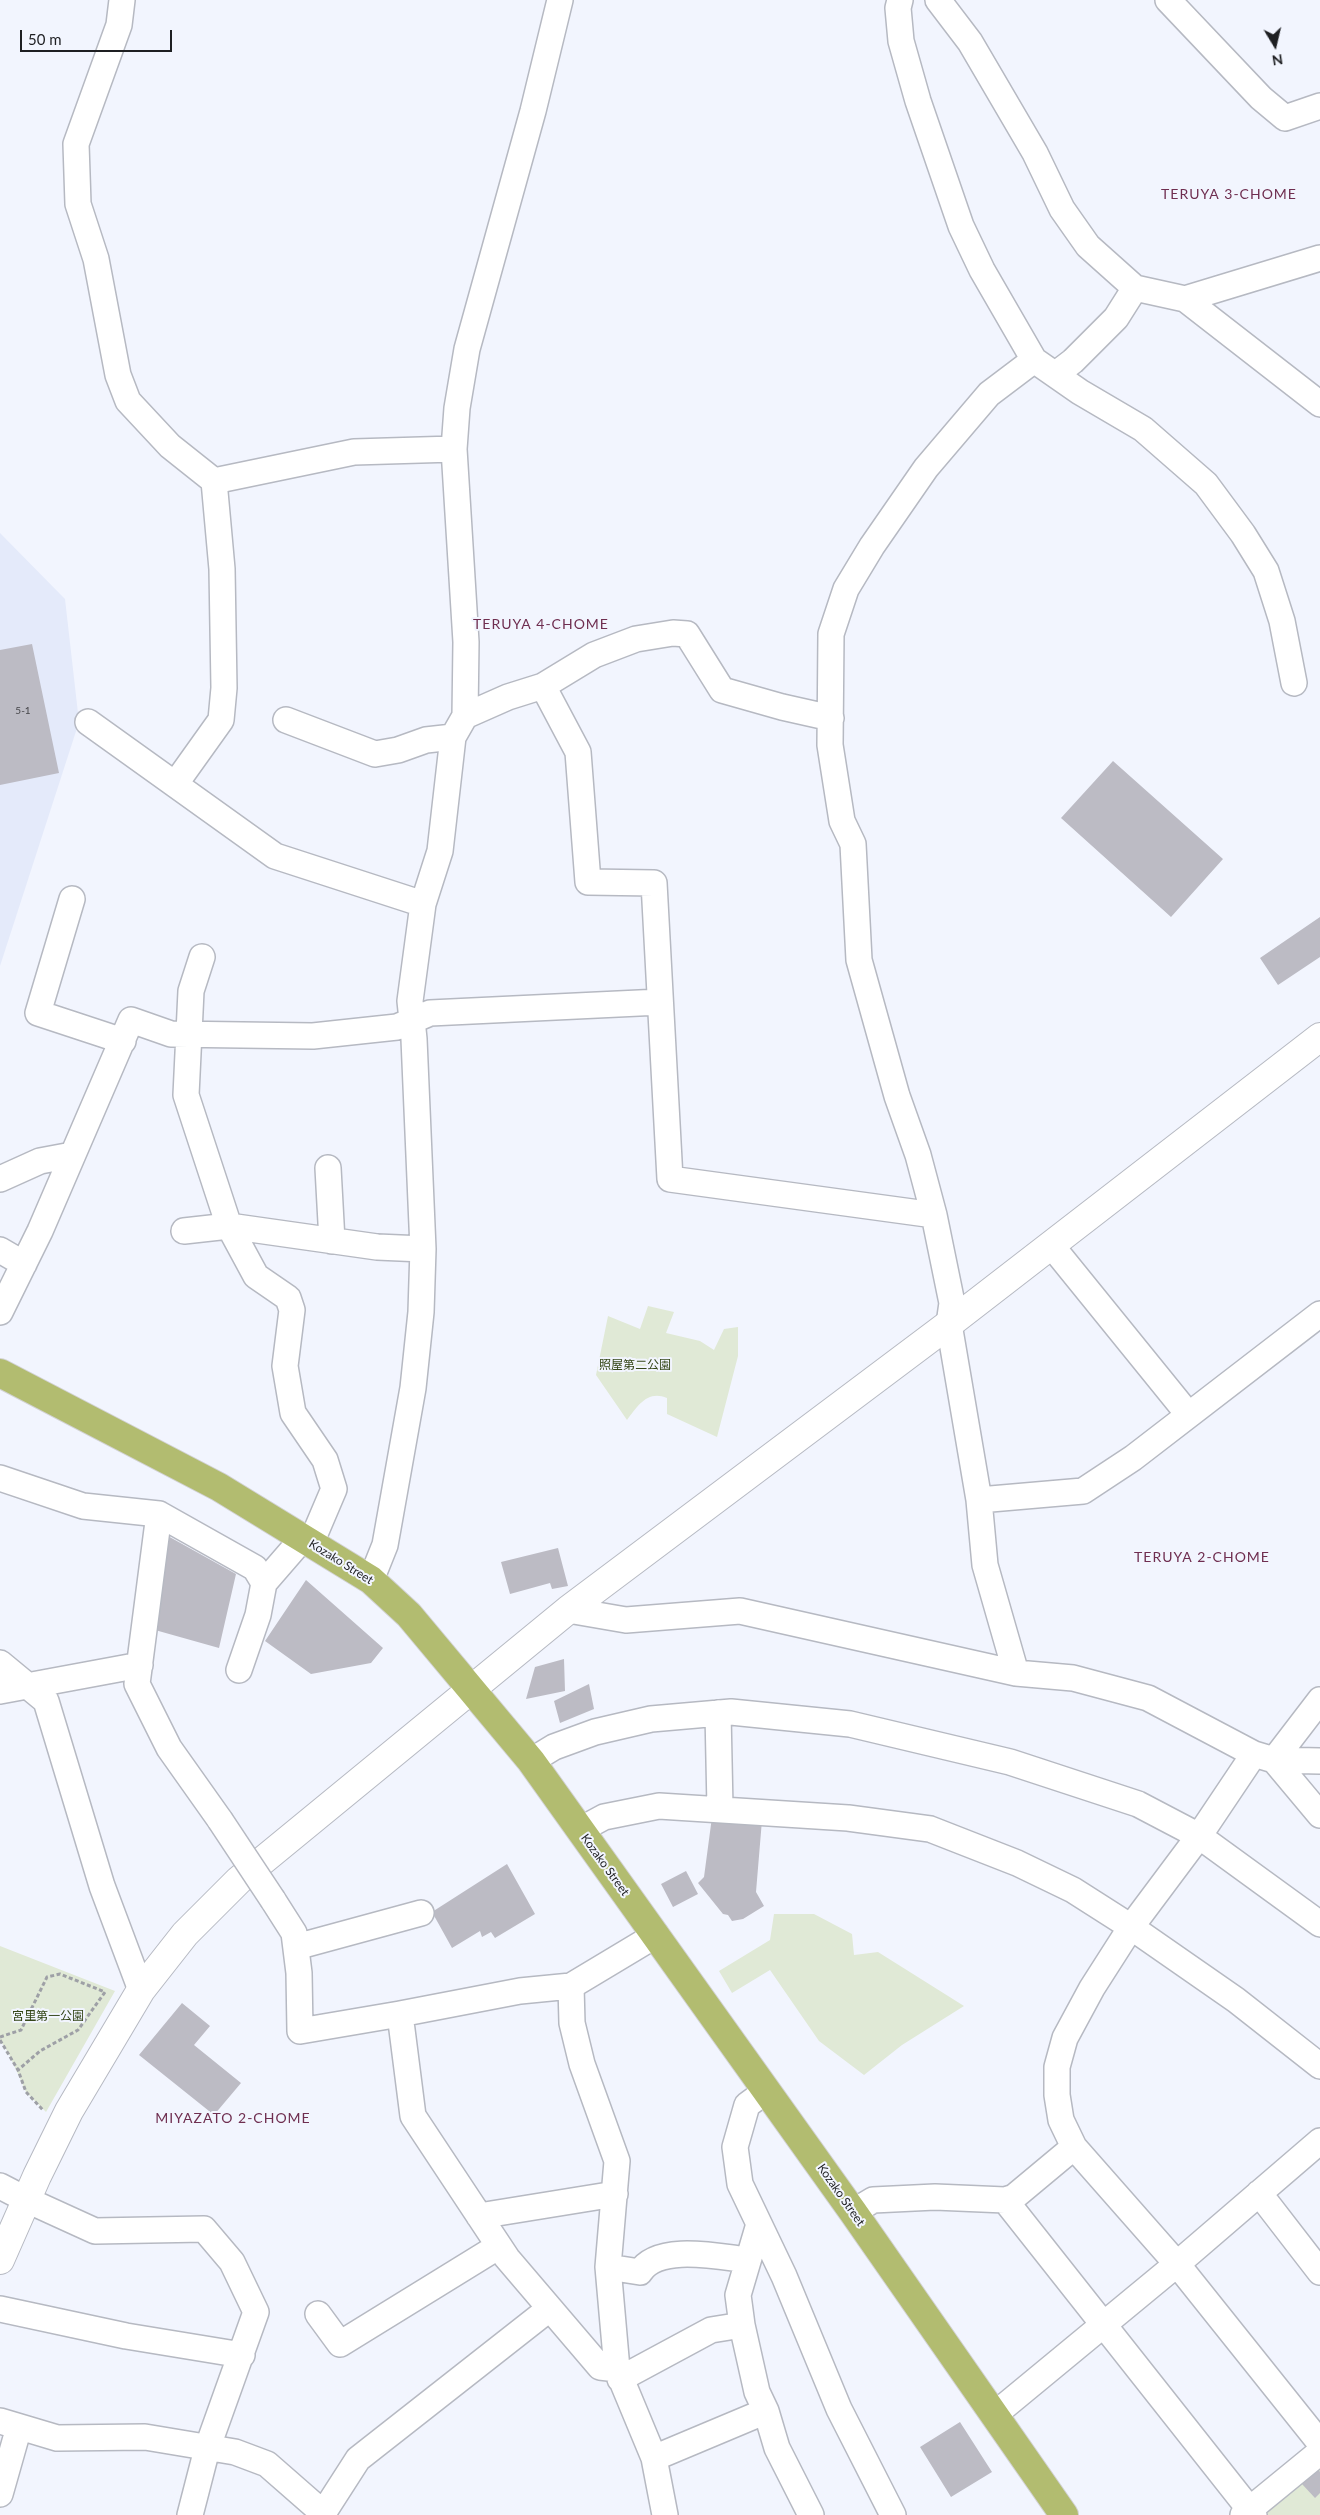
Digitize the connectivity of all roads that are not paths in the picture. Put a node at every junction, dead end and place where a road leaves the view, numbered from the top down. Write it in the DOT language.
graph roads {
  1 [pos="122,0"];
  2 [pos="560,0"];
  3 [pos="900,0"];
  4 [pos="938,0"];
  5 [pos="1168,0"];
  6 [pos="1320,106"];
  7 [pos="1320,258"];
  8 [pos="1135,288"];
  9 [pos="1185,299"];
  10 [pos="1034,360"];
  11 [pos="1056,374"];
  12 [pos="1320,404"];
  13 [pos="454,449"];
  14 [pos="214,481"];
  15 [pos="1294,683"];
  16 [pos="543,686"];
  17 [pos="831,718"];
  18 [pos="286,720"];
  19 [pos="88,722"];
  20 [pos="459,726"];
  21 [pos="176,783"];
  22 [pos="72,899"];
  23 [pos="423,904"];
  24 [pos="202,957"];
  25 [pos="660,1002"];
  26 [pos="412,1020"];
  27 [pos="190,1034"];
  28 [pos="1320,1037"];
  29 [pos="123,1041"];
  30 [pos="72,1155"];
  31 [pos="328,1168"];
  32 [pos="0,1179"];
  33 [pos="934,1216"];
  34 [pos="228,1226"];
  35 [pos="184,1231"];
  36 [pos="332,1241"];
  37 [pos="1051,1245"];
  38 [pos="423,1249"];
  39 [pos="0,1250"];
  40 [pos="24,1264"];
  41 [pos="0,1312"];
  42 [pos="1320,1314"];
  43 [pos="949,1324"];
  44 [pos="0,1373"];
  45 [pos="1188,1414"];
  46 [pos="0,1478"];
  47 [pos="978,1500"];
  48 [pos="159,1514"];
  49 [pos="307,1541"];
  50 [pos="371,1580"];
  51 [pos="264,1583"];
  52 [pos="568,1610"];
  53 [pos="0,1663"];
  54 [pos="140,1665"];
  55 [pos="239,1670"];
  56 [pos="1016,1673"];
  57 [pos="28,1686"];
  58 [pos="471,1689"];
  59 [pos="0,1691"];
  60 [pos="1320,1700"];
  61 [pos="718,1712"];
  62 [pos="1264,1757"];
  63 [pos="531,1761"];
  64 [pos="1320,1761"];
  65 [pos="720,1808"];
  66 [pos="1320,1815"];
  67 [pos="580,1830"];
  68 [pos="1198,1836"];
  69 [pos="421,1913"];
  70 [pos="1320,1924"];
  71 [pos="1132,1927"];
  72 [pos="656,1935"];
  73 [pos="296,1947"];
  74 [pos="571,1986"];
  75 [pos="141,1990"];
  76 [pos="400,2014"];
  77 [pos="1320,2066"];
  78 [pos="766,2091"];
  79 [pos="1320,2141"];
  80 [pos="1072,2144"];
  81 [pos="0,2186"];
  82 [pos="1259,2193"];
  83 [pos="615,2194"];
  84 [pos="27,2200"];
  85 [pos="1005,2200"];
  86 [pos="853,2212"];
  87 [pos="479,2216"];
  88 [pos="759,2224"];
  89 [pos="499,2246"];
  90 [pos="0,2260"];
  91 [pos="748,2260"];
  92 [pos="1177,2264"];
  93 [pos="608,2267"];
  94 [pos="1320,2272"];
  95 [pos="0,2309"];
  96 [pos="549,2309"];
  97 [pos="318,2314"];
  98 [pos="742,2325"];
  99 [pos="1103,2326"];
  100 [pos="242,2355"];
  101 [pos="618,2374"];
  102 [pos="766,2411"];
  103 [pos="994,2415"];
  104 [pos="9,2424"];
  105 [pos="1320,2443"];
  106 [pos="207,2449"];
  107 [pos="1320,2452"];
  108 [pos="654,2458"];
  109 [pos="0,2494"];
  110 [pos="1249,2513"];
  111 [pos="322,2514"];
  112 [pos="190,2515"];
  113 [pos="665,2515"];
  114 [pos="811,2515"];
  115 [pos="893,2515"];
  116 [pos="1064,2515"];
  1 -- 14 [label="street"];
  2 -- 13 [label="street"];
  3 -- 10 [label="street"];
  4 -- 8 [label="street"];
  5 -- 6 [label="street"];
  7 -- 9 [label="street"];
  8 -- 9 [label="street"];
  8 -- 11 [label="street"];
  9 -- 12 [label="street"];
  10 -- 11 [label="street"];
  10 -- 17 [label="street"];
  11 -- 15 [label="street"];
  13 -- 14 [label="street"];
  13 -- 20 [label="street"];
  14 -- 21 [label="street"];
  16 -- 17 [label="street"];
  16 -- 20 [label="street"];
  16 -- 25 [label="street"];
  17 -- 33 [label="street"];
  18 -- 20 [label="street"];
  19 -- 21 [label="street"];
  20 -- 23 [label="street"];
  21 -- 23 [label="street"];
  22 -- 29 [label="street"];
  23 -- 26 [label="street"];
  24 -- 27 [label="street"];
  25 -- 26 [label="street"];
  25 -- 33 [label="street"];
  26 -- 27 [label="street"];
  26 -- 38 [label="street"];
  27 -- 29 [label="street"];
  27 -- 34 [label="street"];
  28 -- 37 [label="street"];
  29 -- 30 [label="street"];
  30 -- 32 [label="street"];
  30 -- 40 [label="street"];
  31 -- 36 [label="street"];
  33 -- 43 [label="street"];
  34 -- 35 [label="street"];
  34 -- 36 [label="street"];
  34 -- 49 [label="street"];
  36 -- 38 [label="street"];
  37 -- 43 [label="street"];
  37 -- 45 [label="street"];
  38 -- 50 [label="street"];
  39 -- 40 [label="street"];
  40 -- 41 [label="street"];
  42 -- 45 [label="street"];
  43 -- 47 [label="street"];
  43 -- 52 [label="street"];
  44 -- 49 [label="highway, Kozako Street"];
  45 -- 47 [label="street"];
  46 -- 48 [label="street"];
  47 -- 56 [label="street"];
  48 -- 51 [label="street"];
  48 -- 54 [label="street"];
  49 -- 50 [label="highway, Kozako Street"];
  49 -- 51 [label="street"];
  50 -- 58 [label="highway, Kozako Street"];
  51 -- 55 [label="street"];
  52 -- 56 [label="street"];
  52 -- 58 [label="street"];
  53 -- 57 [label="street"];
  54 -- 57 [label="street"];
  54 -- 73 [label="street, bridge"];
  56 -- 62 [label="street"];
  57 -- 59 [label="street"];
  57 -- 75 [label="street"];
  58 -- 63 [label="highway, Kozako Street"];
  58 -- 75 [label="street"];
  60 -- 62 [label="street"];
  61 -- 63 [label="street"];
  61 -- 65 [label="street"];
  61 -- 68 [label="street"];
  62 -- 64 [label="street"];
  62 -- 66 [label="street"];
  62 -- 68 [label="street"];
  63 -- 67 [label="highway, Kozako Street"];
  65 -- 67 [label="street"];
  65 -- 71 [label="street"];
  67 -- 72 [label="highway, Kozako Street"];
  68 -- 70 [label="street"];
  68 -- 71 [label="street"];
  69 -- 73 [label="street"];
  71 -- 77 [label="street"];
  71 -- 80 [label="street"];
  72 -- 74 [label="street"];
  72 -- 78 [label="highway, Kozako Street"];
  73 -- 76 [label="street"];
  74 -- 76 [label="street"];
  74 -- 83 [label="street"];
  75 -- 84 [label="street"];
  76 -- 87 [label="street"];
  78 -- 86 [label="highway, Kozako Street"];
  78 -- 88 [label="street"];
  79 -- 82 [label="street"];
  80 -- 85 [label="street"];
  80 -- 92 [label="street"];
  81 -- 84 [label="street"];
  82 -- 92 [label="street"];
  82 -- 94 [label="street"];
  83 -- 87 [label="street"];
  83 -- 93 [label="street"];
  84 -- 90 [label="street"];
  84 -- 100 [label="street"];
  85 -- 86 [label="street"];
  85 -- 99 [label="street"];
  86 -- 103 [label="highway, Kozako Street"];
  87 -- 89 [label="street"];
  88 -- 91 [label="street"];
  88 -- 115 [label="street"];
  89 -- 96 [label="street"];
  89 -- 97 [label="street"];
  91 -- 93 [label="street"];
  91 -- 98 [label="street"];
  92 -- 99 [label="street"];
  92 -- 105 [label="street"];
  93 -- 101 [label="street"];
  95 -- 100 [label="street"];
  96 -- 101 [label="street"];
  96 -- 111 [label="street"];
  98 -- 101 [label="street"];
  98 -- 102 [label="street"];
  99 -- 103 [label="street"];
  99 -- 110 [label="street"];
  100 -- 106 [label="street"];
  101 -- 108 [label="street"];
  102 -- 108 [label="street"];
  102 -- 114 [label="street"];
  103 -- 116 [label="highway, Kozako Street"];
  104 -- 106 [label="street"];
  104 -- 109 [label="street"];
  106 -- 111 [label="street"];
  106 -- 112 [label="street"];
  107 -- 110 [label="street"];
  108 -- 113 [label="street"];
}
